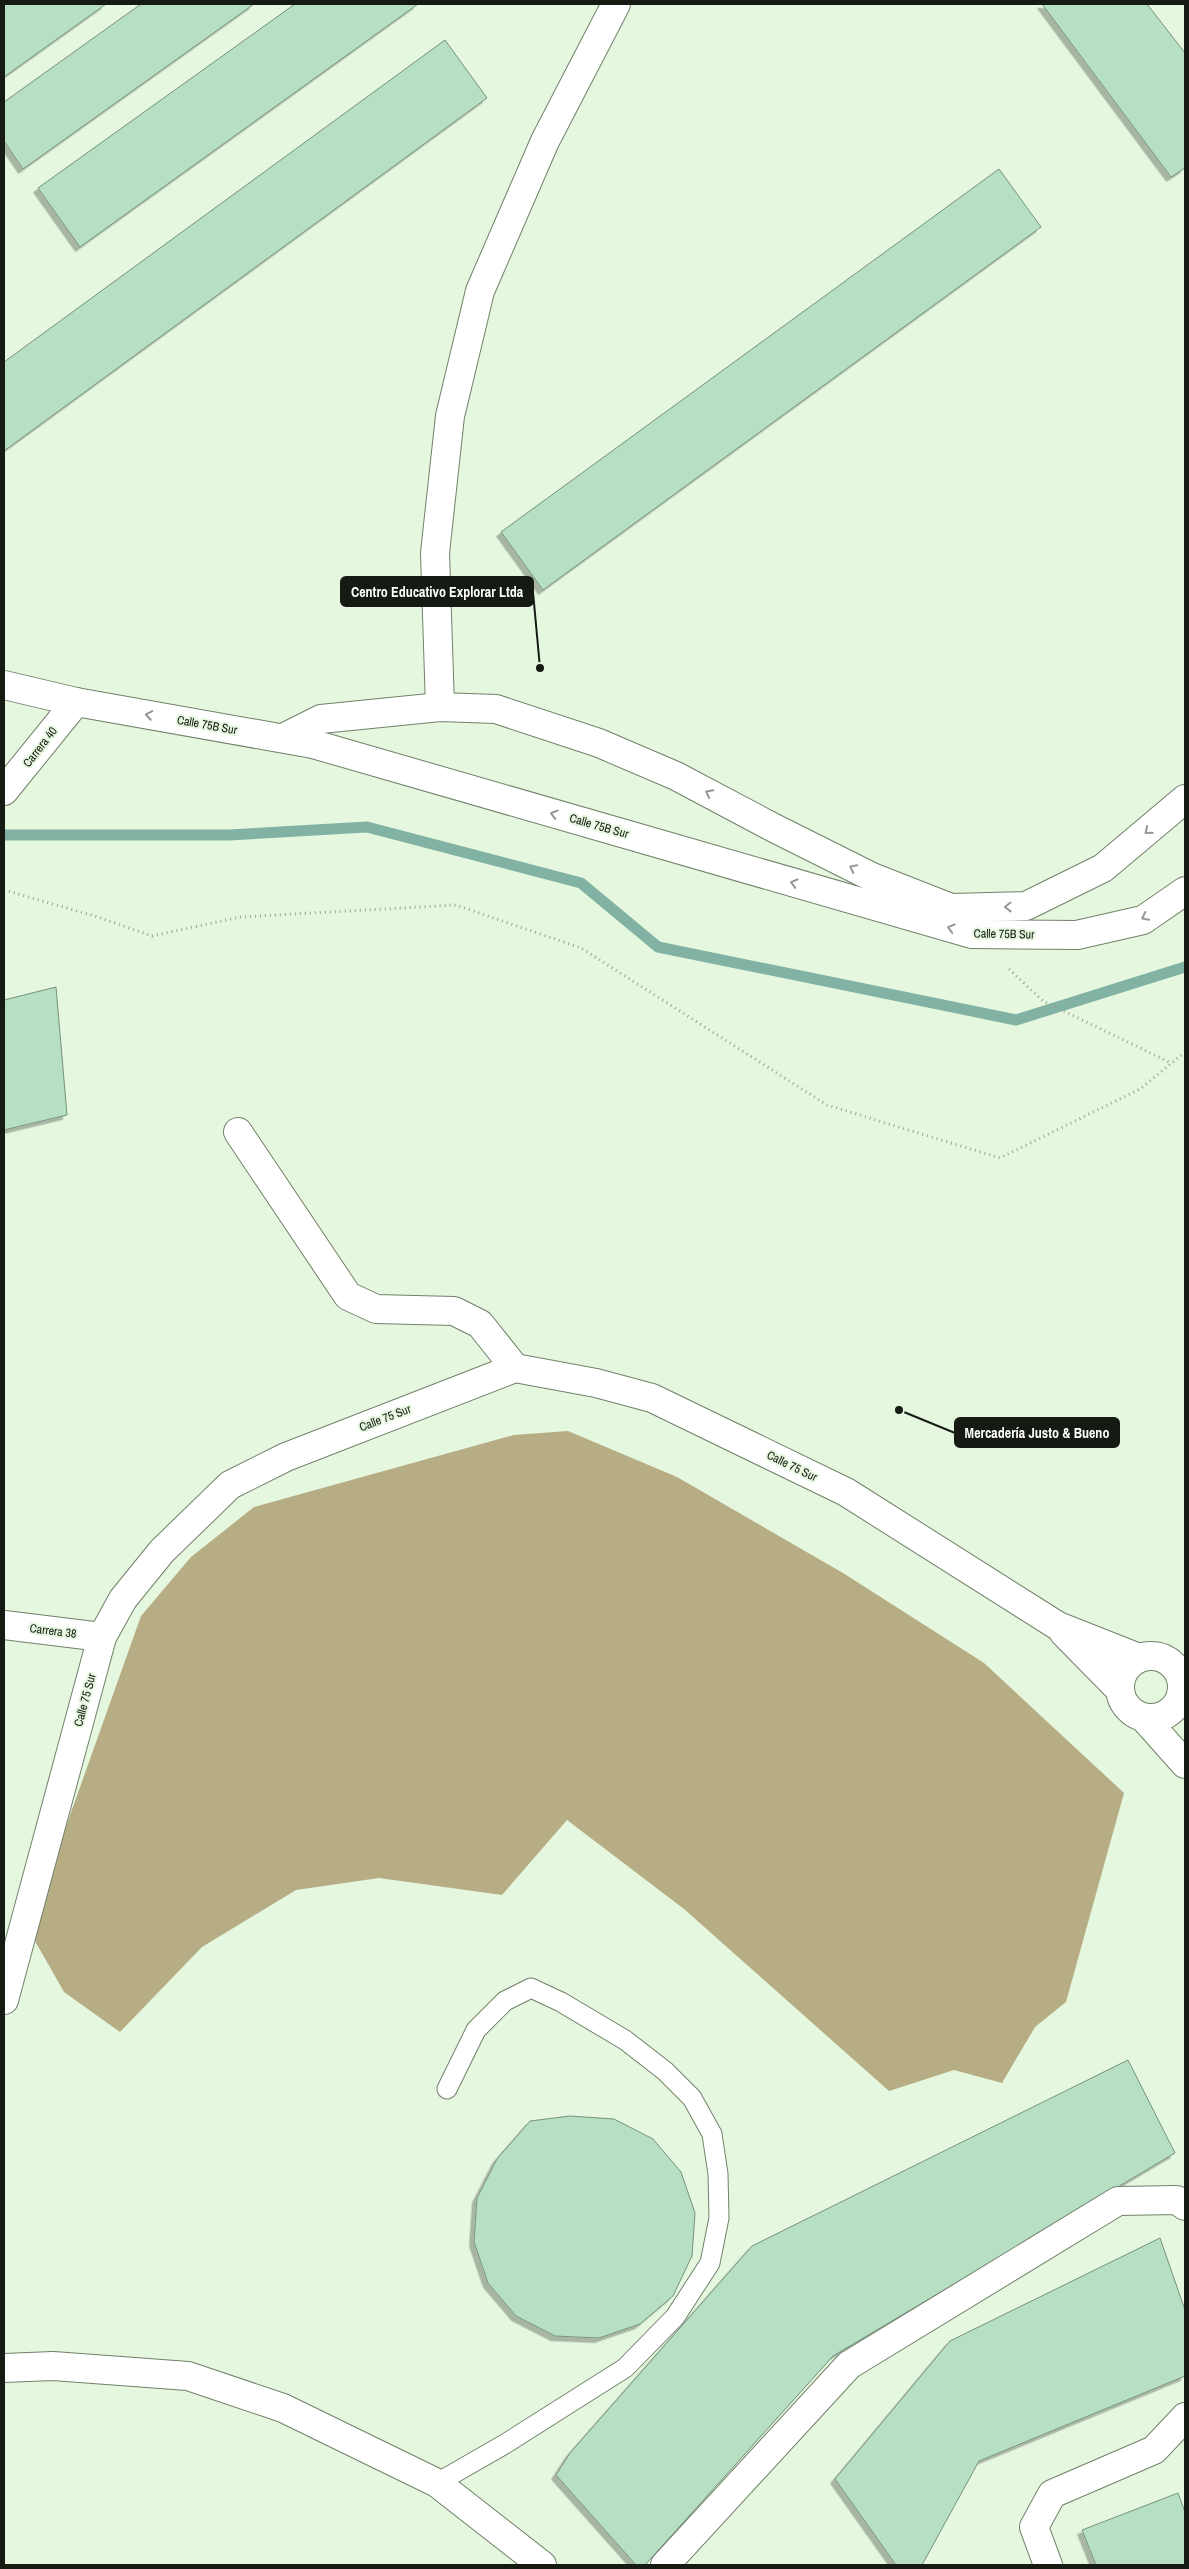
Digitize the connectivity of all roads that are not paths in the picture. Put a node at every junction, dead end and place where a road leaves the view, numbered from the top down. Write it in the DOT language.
graph roads {
  1 [pos="616,4"];
  2 [pos="4,685"];
  3 [pos="76,702"];
  4 [pos="440,708"];
  5 [pos="283,738"];
  6 [pos="4,791"];
  7 [pos="1185,799"];
  8 [pos="1185,891"];
  9 [pos="238,1132"];
  10 [pos="515,1368"];
  11 [pos="4,1625"];
  12 [pos="1058,1626"];
  13 [pos="102,1637"];
  14 [pos="1139,1658"];
  15 [pos="1178,1664"];
  16 [pos="1120,1690"];
  17 [pos="1180,1699"];
  18 [pos="1144,1718"];
  19 [pos="1185,1740"];
  20 [pos="1185,1764"];
  21 [pos="4,2000"];
  22 [pos="447,2089"];
  23 [pos="1185,2206"];
  24 [pos="4,2368"];
  25 [pos="1185,2417"];
  26 [pos="438,2483"];
  27 [pos="542,2565"];
  28 [pos="665,2565"];
  29 [pos="1048,2565"];
  1 -- 4 [label="street"];
  2 -- 3 [label="street, Calle 75B Sur"];
  5 -- 3 [label="street, Calle 75B Sur, one-way"];
  3 -- 6 [label="street, Carrera 40"];
  4 -- 5 [label="street"];
  7 -- 4 [label="street, one-way"];
  8 -- 5 [label="street, Calle 75B Sur, one-way"];
  9 -- 10 [label="street"];
  10 -- 12 [label="street, Calle 75 Sur"];
  10 -- 13 [label="street, Calle 75 Sur"];
  11 -- 13 [label="street, Carrera 38"];
  12 -- 14 [label="street, Calle 75 Sur"];
  12 -- 16 [label="street, Calle 75 Sur"];
  13 -- 21 [label="street, Calle 75 Sur"];
  14 -- 15 [label="street"];
  14 -- 16 [label="street"];
  15 -- 17 [label="street"];
  16 -- 18 [label="street"];
  17 -- 18 [label="street"];
  17 -- 19 [label="street"];
  18 -- 20 [label="street"];
  22 -- 26 [label="lane"];
  23 -- 28 [label="street"];
  24 -- 26 [label="street"];
  25 -- 29 [label="street"];
  26 -- 27 [label="street"];
}
